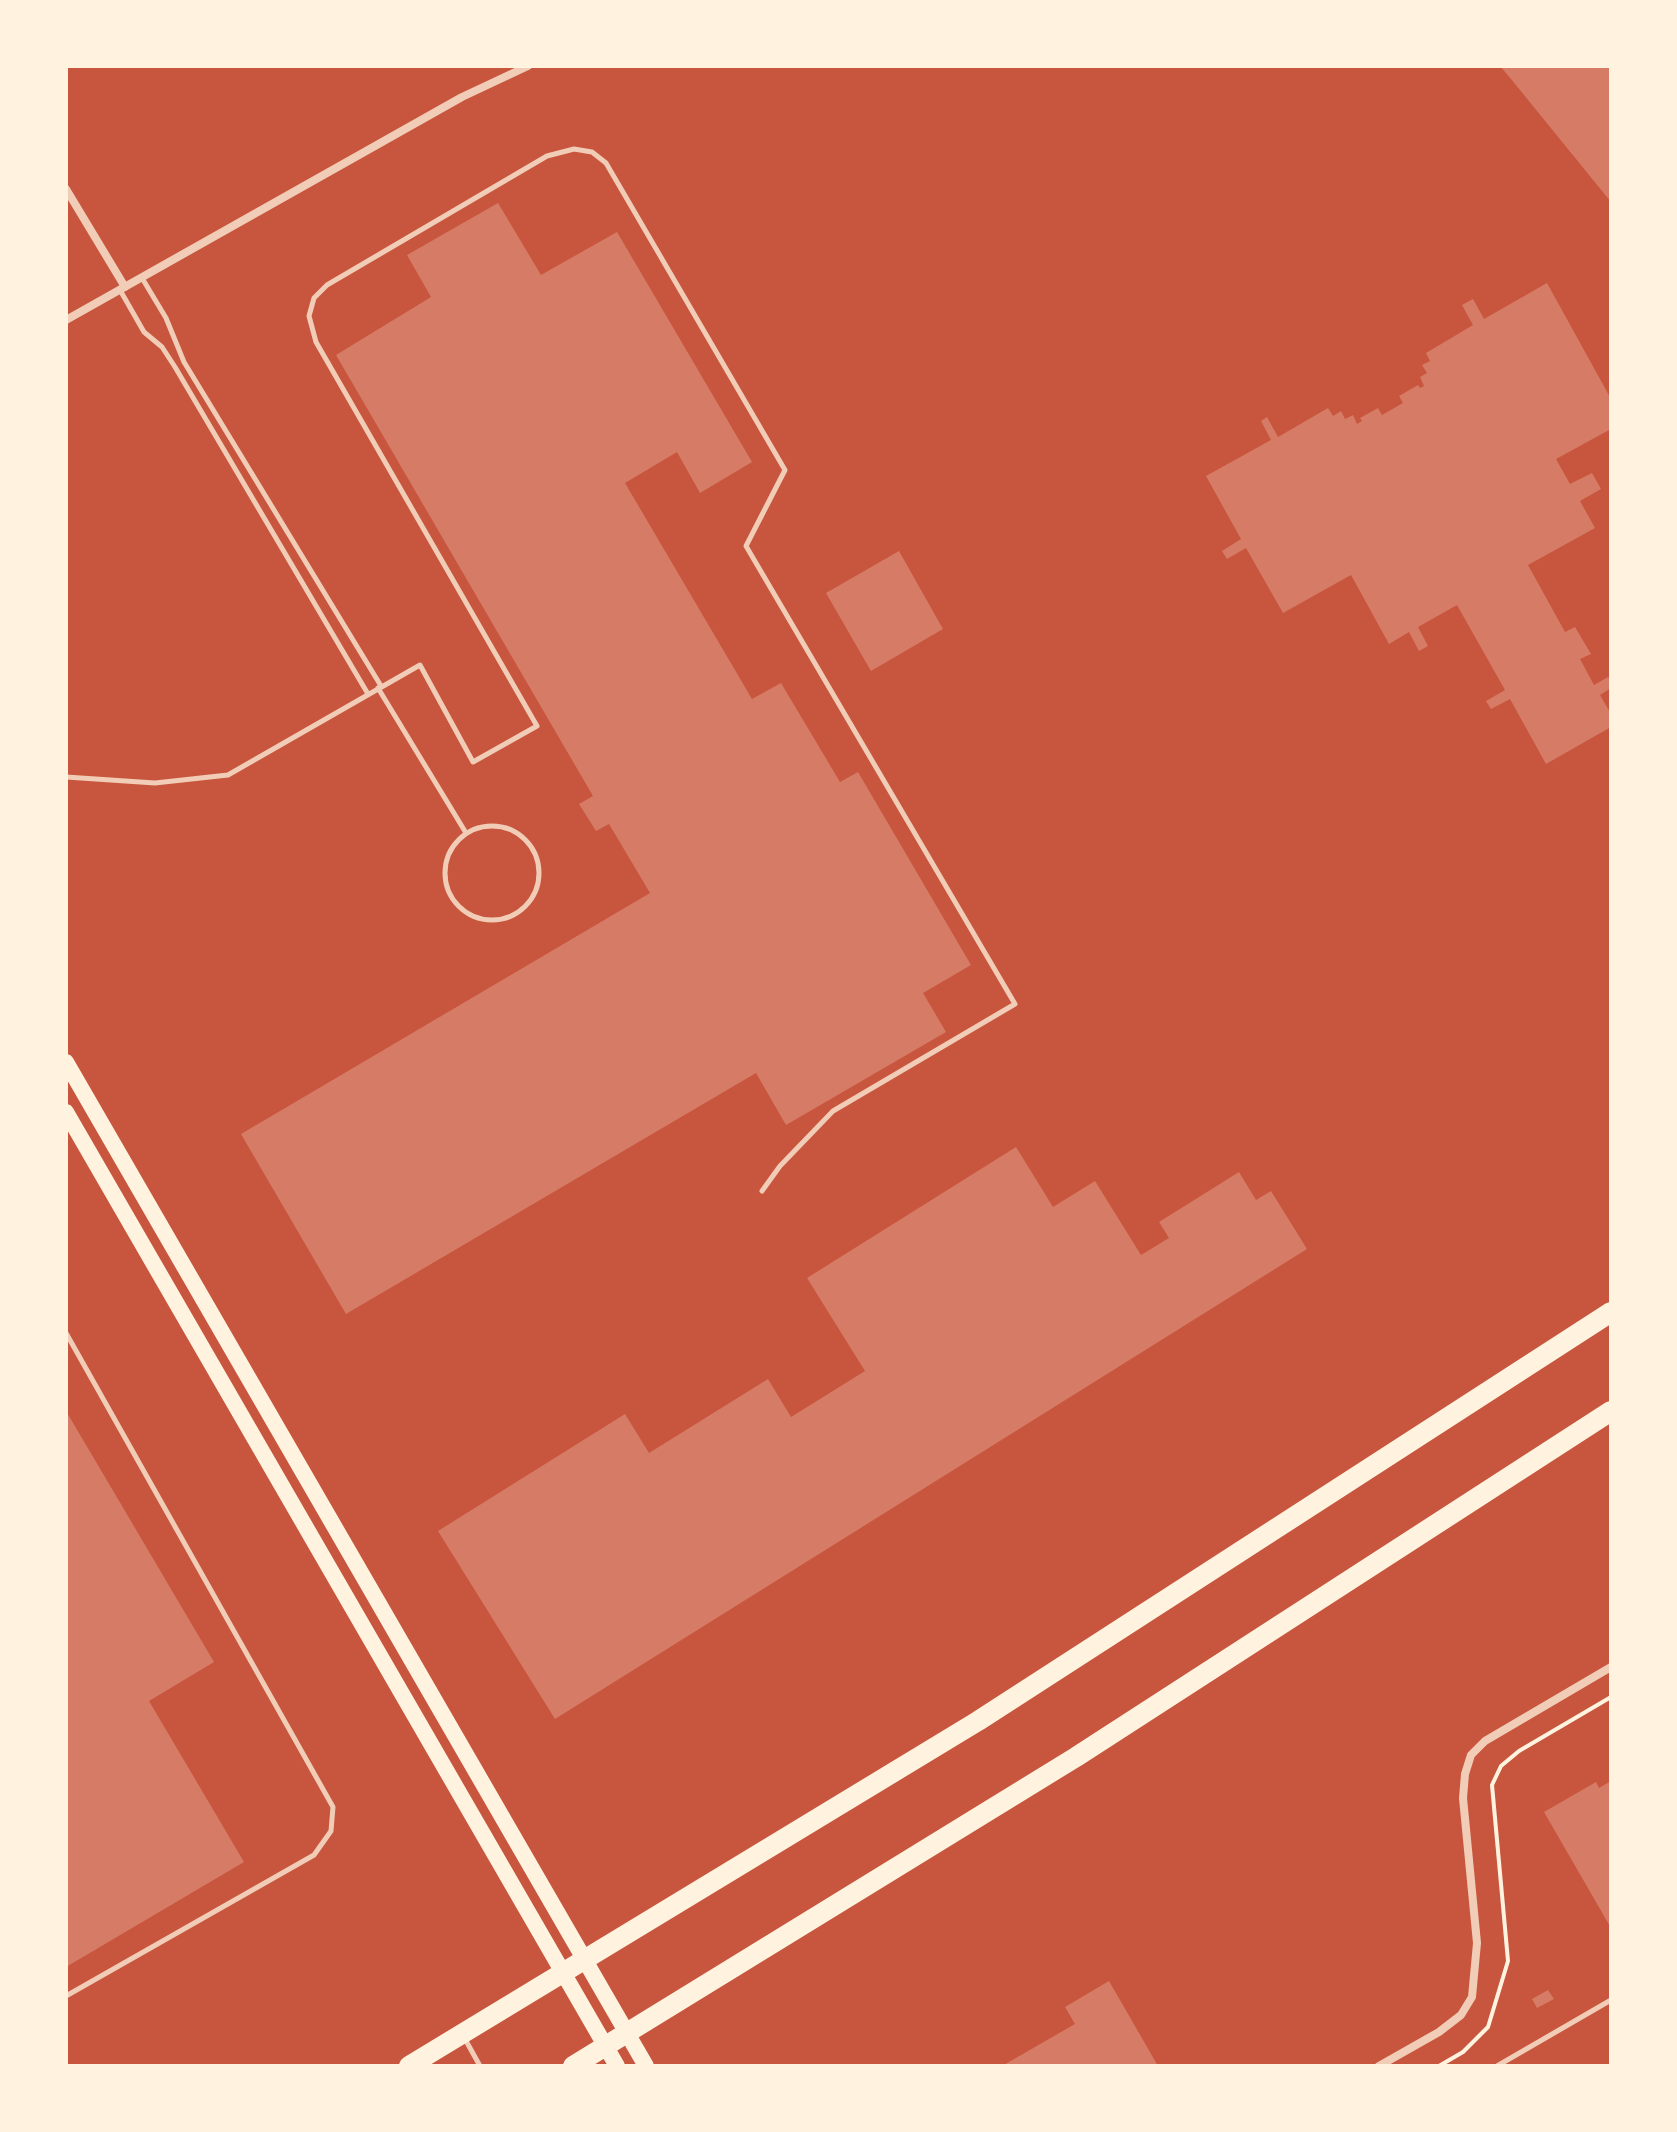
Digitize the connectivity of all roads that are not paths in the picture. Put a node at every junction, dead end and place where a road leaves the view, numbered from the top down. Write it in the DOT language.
graph roads {
  1 [pos="528,66"];
  2 [pos="66,189"];
  3 [pos="141,277"];
  4 [pos="122,288"];
  5 [pos="66,320"];
  6 [pos="379,687"];
  7 [pos="368,694"];
  8 [pos="66,777"];
  9 [pos="466,833"];
  10 [pos="66,1062"];
  11 [pos="66,1112"];
  12 [pos="762,1191"];
  13 [pos="1611,1312"];
  14 [pos="66,1333"];
  15 [pos="1611,1411"];
  16 [pos="1611,1667"];
  17 [pos="66,1996"];
  18 [pos="1611,2000"];
  19 [pos="462,2035"];
  20 [pos="578,2063"];
  21 [pos="409,2066"];
  22 [pos="480,2066"];
  23 [pos="617,2066"];
  24 [pos="646,2066"];
  25 [pos="1379,2066"];
  26 [pos="1497,2066"];
  1 -- 3 [label="street"];
  2 -- 4 [label="street"];
  3 -- 4 [label="street"];
  3 -- 6 [label="lane"];
  4 -- 5 [label="street"];
  4 -- 7 [label="lane"];
  6 -- 7 [label="lane"];
  6 -- 9 [label="lane"];
  6 -- 12 [label="lane"];
  7 -- 8 [label="lane"];
  9 -- 9 [label="lane"];
  10 -- 24 [label="main road"];
  11 -- 23 [label="main road"];
  13 -- 19 [label="highway"];
  14 -- 17 [label="lane"];
  15 -- 20 [label="highway"];
  16 -- 25 [label="street"];
  18 -- 26 [label="lane"];
  19 -- 21 [label="highway"];
  19 -- 22 [label="lane"];
}
